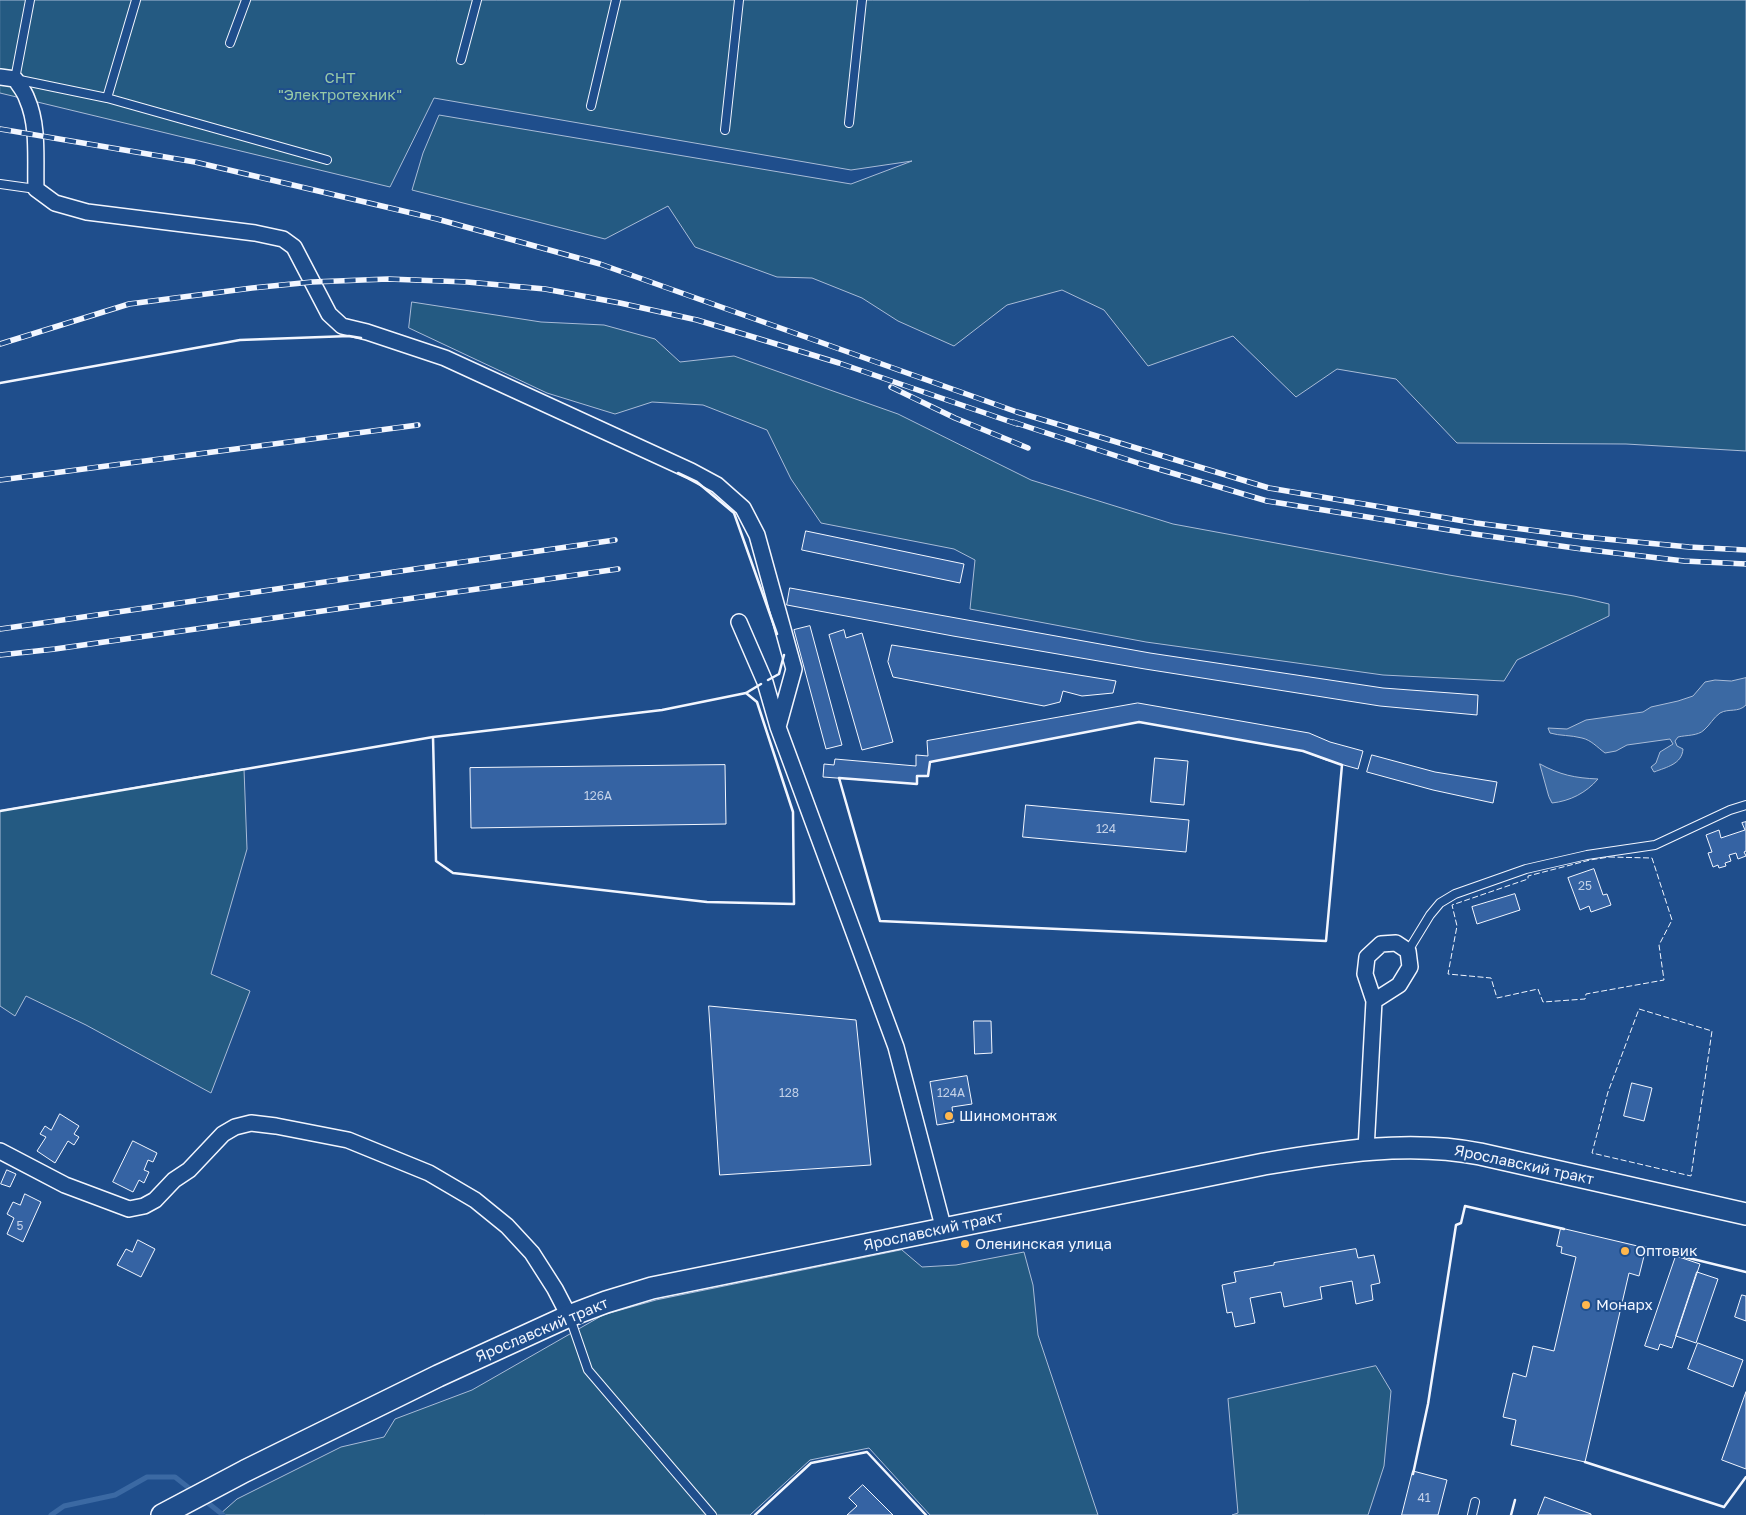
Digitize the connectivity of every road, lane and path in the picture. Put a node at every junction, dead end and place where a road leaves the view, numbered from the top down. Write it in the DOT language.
graph roads {
  1 [pos="30,0"];
  2 [pos="136,0"];
  3 [pos="246,0"];
  4 [pos="477,0"];
  5 [pos="616,0"];
  6 [pos="739,0"];
  7 [pos="861,0"];
  8 [pos="230,43"];
  9 [pos="461,60"];
  10 [pos="7,78"];
  11 [pos="107,98"];
  12 [pos="591,106"];
  13 [pos="849,123"];
  14 [pos="725,130"];
  15 [pos="327,160"];
  16 [pos="0,184"];
  17 [pos="36,189"];
  18 [pos="739,622"];
  19 [pos="778,727"];
  20 [pos="1746,805"];
  21 [pos="1408,951"];
  22 [pos="1374,1001"];
  23 [pos="1366,1150"];
  24 [pos="0,1151"];
  25 [pos="1746,1214"];
  26 [pos="944,1230"];
  27 [pos="569,1316"];
  28 [pos="1474,1502"];
  29 [pos="170,1511"];
  30 [pos="712,1515"];
  31 [pos="1472,1515"];
  1 -- 10 [label="lane"];
  2 -- 11 [label="lane"];
  3 -- 8 [label="lane"];
  4 -- 9 [label="lane"];
  5 -- 12 [label="lane"];
  6 -- 14 [label="lane"];
  7 -- 13 [label="lane"];
  10 -- 11 [label="lane"];
  10 -- 17 [label="street"];
  11 -- 15 [label="lane"];
  16 -- 17 [label="lane"];
  17 -- 19 [label="street"];
  18 -- 19 [label="street"];
  19 -- 26 [label="street"];
  20 -- 21 [label="lane"];
  21 -- 22 [label="street"];
  21 -- 22 [label="street"];
  22 -- 23 [label="street"];
  23 -- 25 [label="street, Ярославский тракт"];
  23 -- 26 [label="street, Ярославский тракт"];
  24 -- 27 [label="street"];
  26 -- 27 [label="street, Ярославский тракт"];
  27 -- 29 [label="street, Ярославский тракт"];
  27 -- 30 [label="lane"];
  28 -- 31 [label="lane"];
}
